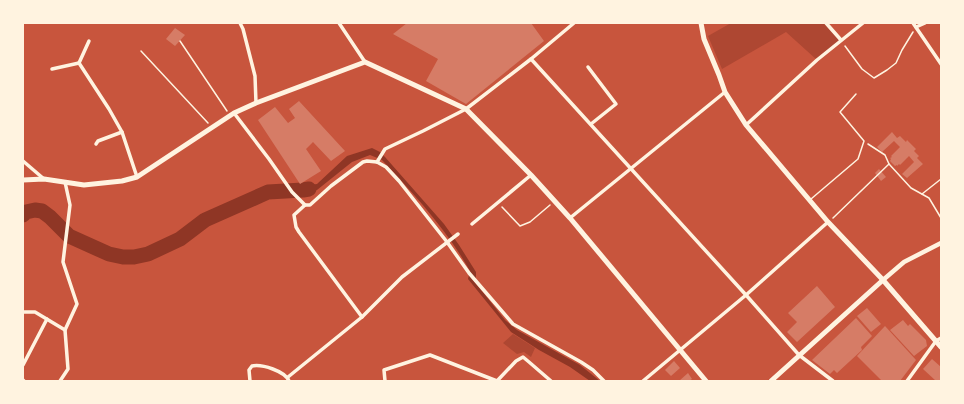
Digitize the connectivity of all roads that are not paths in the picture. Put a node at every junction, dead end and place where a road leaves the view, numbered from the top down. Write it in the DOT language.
graph roads {
  1 [pos="240,23"];
  2 [pos="339,23"];
  3 [pos="574,23"];
  4 [pos="701,23"];
  5 [pos="826,23"];
  6 [pos="863,23"];
  7 [pos="913,23"];
  8 [pos="925,23"];
  9 [pos="916,27"];
  10 [pos="89,40"];
  11 [pos="841,40"];
  12 [pos="531,59"];
  13 [pos="365,62"];
  14 [pos="79,63"];
  15 [pos="941,64"];
  16 [pos="588,67"];
  17 [pos="52,69"];
  18 [pos="725,92"];
  19 [pos="856,94"];
  20 [pos="256,103"];
  21 [pos="466,109"];
  22 [pos="232,114"];
  23 [pos="591,124"];
  24 [pos="746,125"];
  25 [pos="122,132"];
  26 [pos="96,144"];
  27 [pos="23,161"];
  28 [pos="377,162"];
  29 [pos="631,169"];
  30 [pos="531,175"];
  31 [pos="137,177"];
  32 [pos="44,179"];
  33 [pos="23,180"];
  34 [pos="65,182"];
  35 [pos="810,201"];
  36 [pos="305,206"];
  37 [pos="570,218"];
  38 [pos="828,222"];
  39 [pos="472,224"];
  40 [pos="458,234"];
  41 [pos="448,241"];
  42 [pos="941,243"];
  43 [pos="883,280"];
  44 [pos="746,294"];
  45 [pos="23,312"];
  46 [pos="362,317"];
  47 [pos="47,319"];
  48 [pos="65,330"];
  49 [pos="941,338"];
  50 [pos="936,341"];
  51 [pos="941,347"];
  52 [pos="680,350"];
  53 [pos="799,355"];
  54 [pos="23,365"];
  55 [pos="288,379"];
  56 [pos="60,381"];
  57 [pos="250,381"];
  58 [pos="385,381"];
  59 [pos="497,381"];
  60 [pos="552,381"];
  61 [pos="604,381"];
  62 [pos="643,381"];
  63 [pos="706,381"];
  64 [pos="771,381"];
  65 [pos="833,381"];
  66 [pos="907,381"];
  1 -- 20 [label="street"];
  2 -- 13 [label="street"];
  3 -- 12 [label="street"];
  4 -- 18 [label="main road"];
  5 -- 11 [label="street"];
  6 -- 11 [label="street"];
  7 -- 9 [label="street"];
  8 -- 9 [label="street"];
  9 -- 15 [label="street"];
  10 -- 14 [label="street"];
  11 -- 24 [label="street"];
  12 -- 21 [label="street"];
  12 -- 23 [label="street"];
  13 -- 20 [label="main road"];
  13 -- 21 [label="main road"];
  14 -- 17 [label="street"];
  14 -- 25 [label="street"];
  16 -- 23 [label="street"];
  18 -- 24 [label="main road"];
  18 -- 29 [label="street"];
  19 -- 35 [label="lane"];
  20 -- 22 [label="main road"];
  21 -- 28 [label="street"];
  21 -- 30 [label="main road"];
  22 -- 31 [label="main road"];
  22 -- 36 [label="street"];
  23 -- 29 [label="street"];
  24 -- 35 [label="main road"];
  25 -- 26 [label="street"];
  25 -- 31 [label="street"];
  27 -- 32 [label="street"];
  28 -- 36 [label="street"];
  28 -- 41 [label="street"];
  29 -- 37 [label="street"];
  29 -- 44 [label="street"];
  30 -- 37 [label="main road"];
  30 -- 39 [label="street"];
  31 -- 34 [label="main road"];
  32 -- 33 [label="main road"];
  32 -- 34 [label="main road"];
  34 -- 48 [label="street"];
  35 -- 38 [label="main road"];
  36 -- 46 [label="street"];
  37 -- 52 [label="main road"];
  38 -- 43 [label="main road"];
  38 -- 44 [label="street"];
  40 -- 41 [label="street"];
  41 -- 46 [label="street"];
  41 -- 61 [label="street"];
  42 -- 43 [label="street"];
  43 -- 50 [label="main road"];
  43 -- 53 [label="main road"];
  44 -- 52 [label="street"];
  44 -- 53 [label="street"];
  45 -- 47 [label="street"];
  46 -- 55 [label="street"];
  47 -- 48 [label="street"];
  47 -- 54 [label="street"];
  48 -- 56 [label="street"];
  49 -- 50 [label="street"];
  50 -- 51 [label="main road"];
  50 -- 66 [label="street"];
  52 -- 62 [label="street"];
  52 -- 63 [label="main road"];
  53 -- 64 [label="main road"];
  53 -- 65 [label="street"];
  55 -- 57 [label="street"];
  58 -- 59 [label="street"];
  59 -- 60 [label="street"];
}
